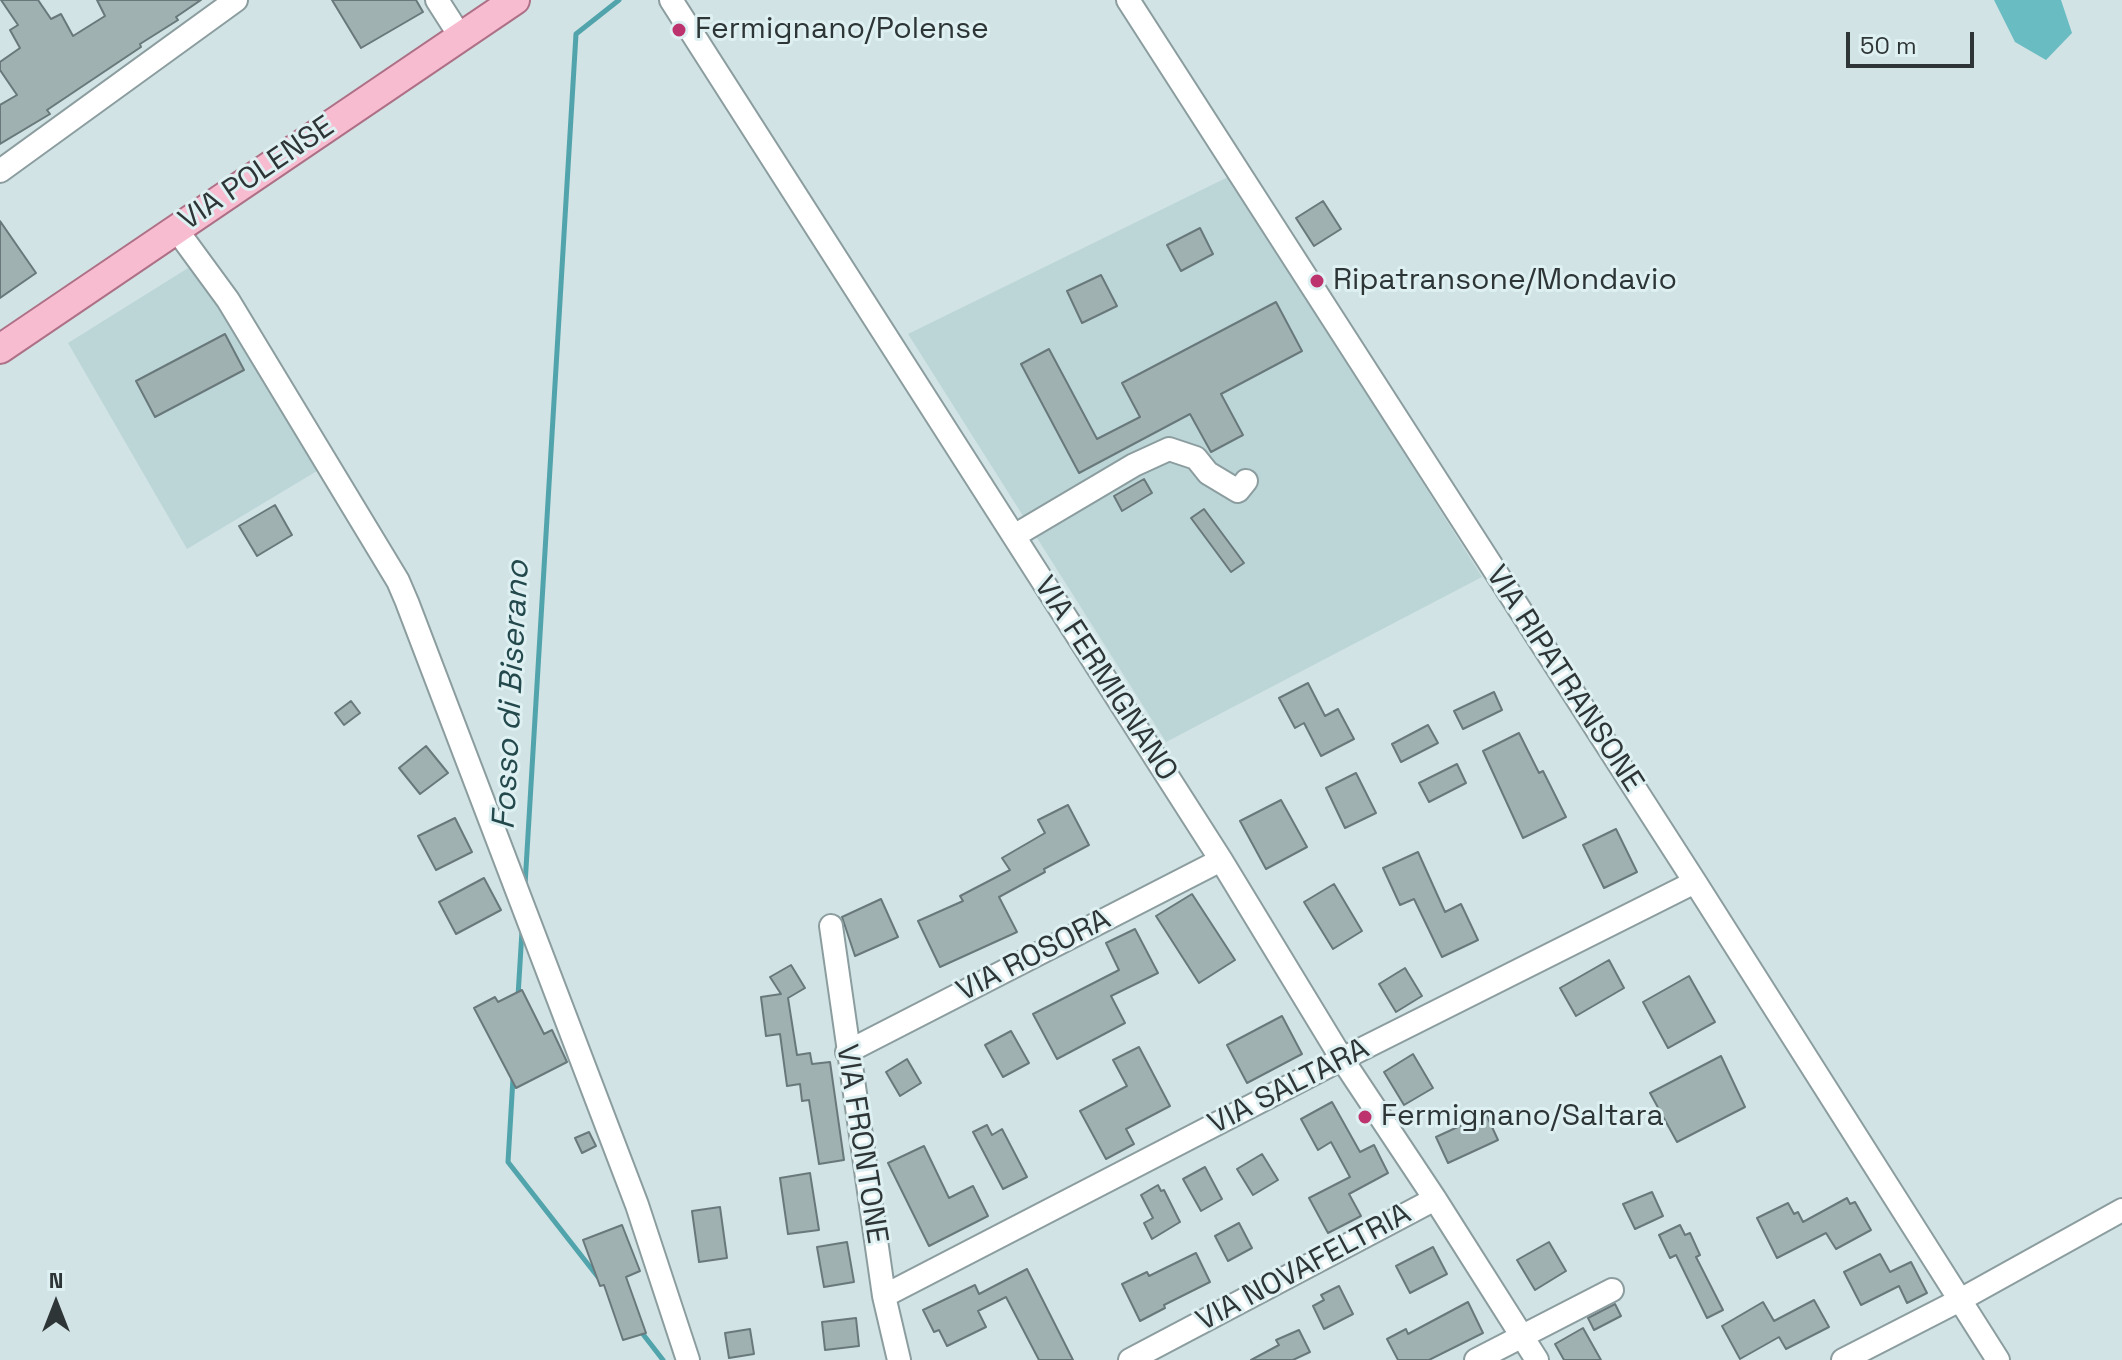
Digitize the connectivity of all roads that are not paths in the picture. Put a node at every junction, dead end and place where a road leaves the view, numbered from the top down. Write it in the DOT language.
graph roads {
  1 [pos="236,0"];
  2 [pos="437,0"];
  3 [pos="515,0"];
  4 [pos="671,0"];
  5 [pos="1128,0"];
  6 [pos="460,36"];
  7 [pos="0,171"];
  8 [pos="176,229"];
  9 [pos="0,349"];
  10 [pos="1246,481"];
  11 [pos="1014,536"];
  12 [pos="1221,860"];
  13 [pos="1695,882"];
  14 [pos="831,926"];
  15 [pos="847,1052"];
  16 [pos="1342,1059"];
  17 [pos="1435,1199"];
  18 [pos="2122,1210"];
  19 [pos="1612,1290"];
  20 [pos="884,1296"];
  21 [pos="1960,1300"];
  22 [pos="1522,1336"];
  23 [pos="688,1360"];
  24 [pos="899,1360"];
  25 [pos="1130,1360"];
  26 [pos="1476,1360"];
  27 [pos="1537,1360"];
  28 [pos="1843,1360"];
  29 [pos="1998,1360"];
  1 -- 7 [label="street"];
  2 -- 6 [label="street"];
  3 -- 6 [label="main road, VIA POLENSE"];
  4 -- 11 [label="street, VIA FERMIGNANO"];
  5 -- 13 [label="street, VIA RIPATRANSONE"];
  6 -- 8 [label="main road, VIA POLENSE"];
  8 -- 9 [label="main road, VIA POLENSE"];
  8 -- 23 [label="street"];
  10 -- 11 [label="street"];
  11 -- 12 [label="street, VIA FERMIGNANO"];
  12 -- 15 [label="street, VIA ROSORA"];
  12 -- 16 [label="street, VIA FERMIGNANO"];
  13 -- 16 [label="street, VIA SALTARA"];
  13 -- 21 [label="street, VIA RIPATRANSONE"];
  14 -- 15 [label="street, VIA FRONTONE"];
  15 -- 20 [label="street, VIA FRONTONE"];
  16 -- 17 [label="street, VIA FERMIGNANO"];
  16 -- 20 [label="street, VIA SALTARA"];
  17 -- 22 [label="street, VIA FERMIGNANO"];
  17 -- 25 [label="street, VIA NOVAFELTRIA"];
  18 -- 21 [label="street"];
  19 -- 22 [label="street"];
  20 -- 24 [label="street, VIA FRONTONE"];
  21 -- 28 [label="street"];
  21 -- 29 [label="street, VIA RIPATRANSONE"];
  22 -- 26 [label="street"];
  22 -- 27 [label="street, VIA FERMIGNANO"];
}
